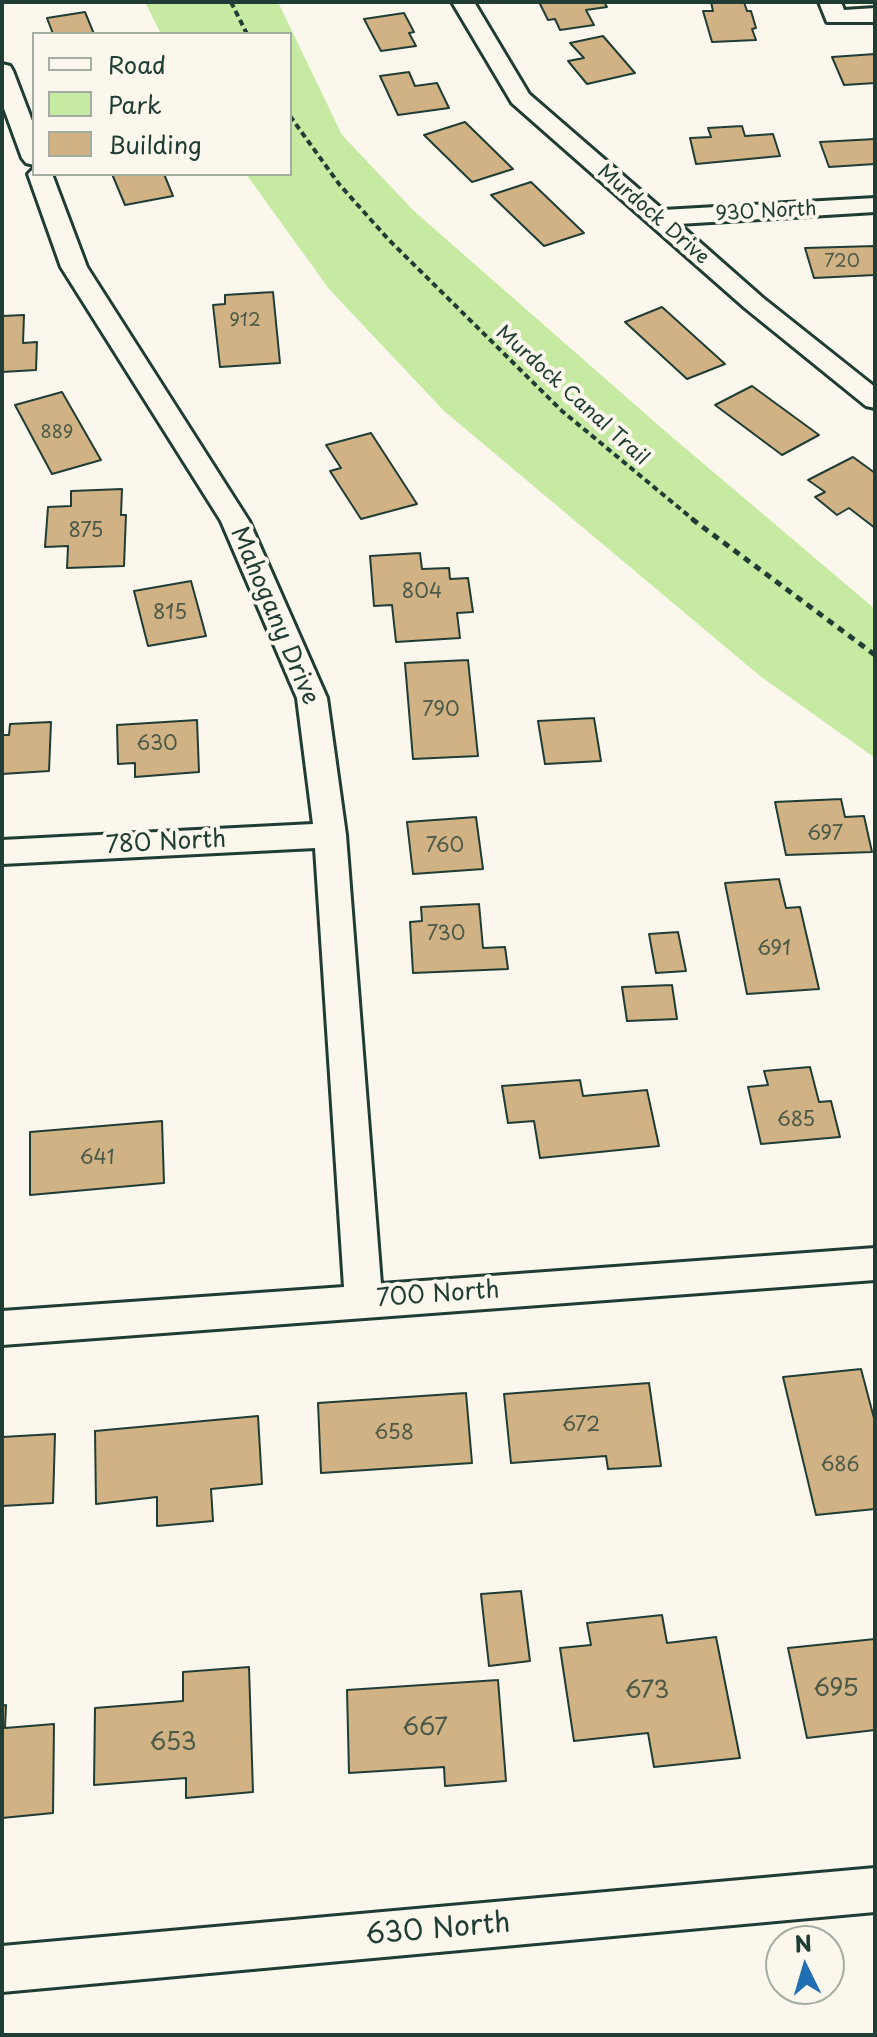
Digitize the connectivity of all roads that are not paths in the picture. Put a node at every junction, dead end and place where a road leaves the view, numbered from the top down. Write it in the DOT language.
graph roads {
  1 [pos="463,2"];
  2 [pos="833,9"];
  3 [pos="875,15"];
  4 [pos="2,71"];
  5 [pos="32,153"];
  6 [pos="41,176"];
  7 [pos="875,205"];
  8 [pos="656,218"];
  9 [pos="875,400"];
  10 [pos="330,835"];
  11 [pos="2,852"];
  12 [pos="875,1264"];
  13 [pos="364,1301"];
  14 [pos="2,1328"];
  15 [pos="875,1890"];
  16 [pos="2,1969"];
  1 -- 8 [label="street, Murdock Drive"];
  2 -- 3 [label="street"];
  4 -- 5 [label="street"];
  6 -- 10 [label="street, Mahogany Drive"];
  7 -- 8 [label="street, 930 North"];
  8 -- 9 [label="street, Murdock Drive"];
  10 -- 11 [label="street, 780 North"];
  10 -- 13 [label="street, Mahogany Drive"];
  12 -- 13 [label="street, 700 North"];
  13 -- 14 [label="street, 700 North"];
  15 -- 16 [label="street, 630 North"];
}
